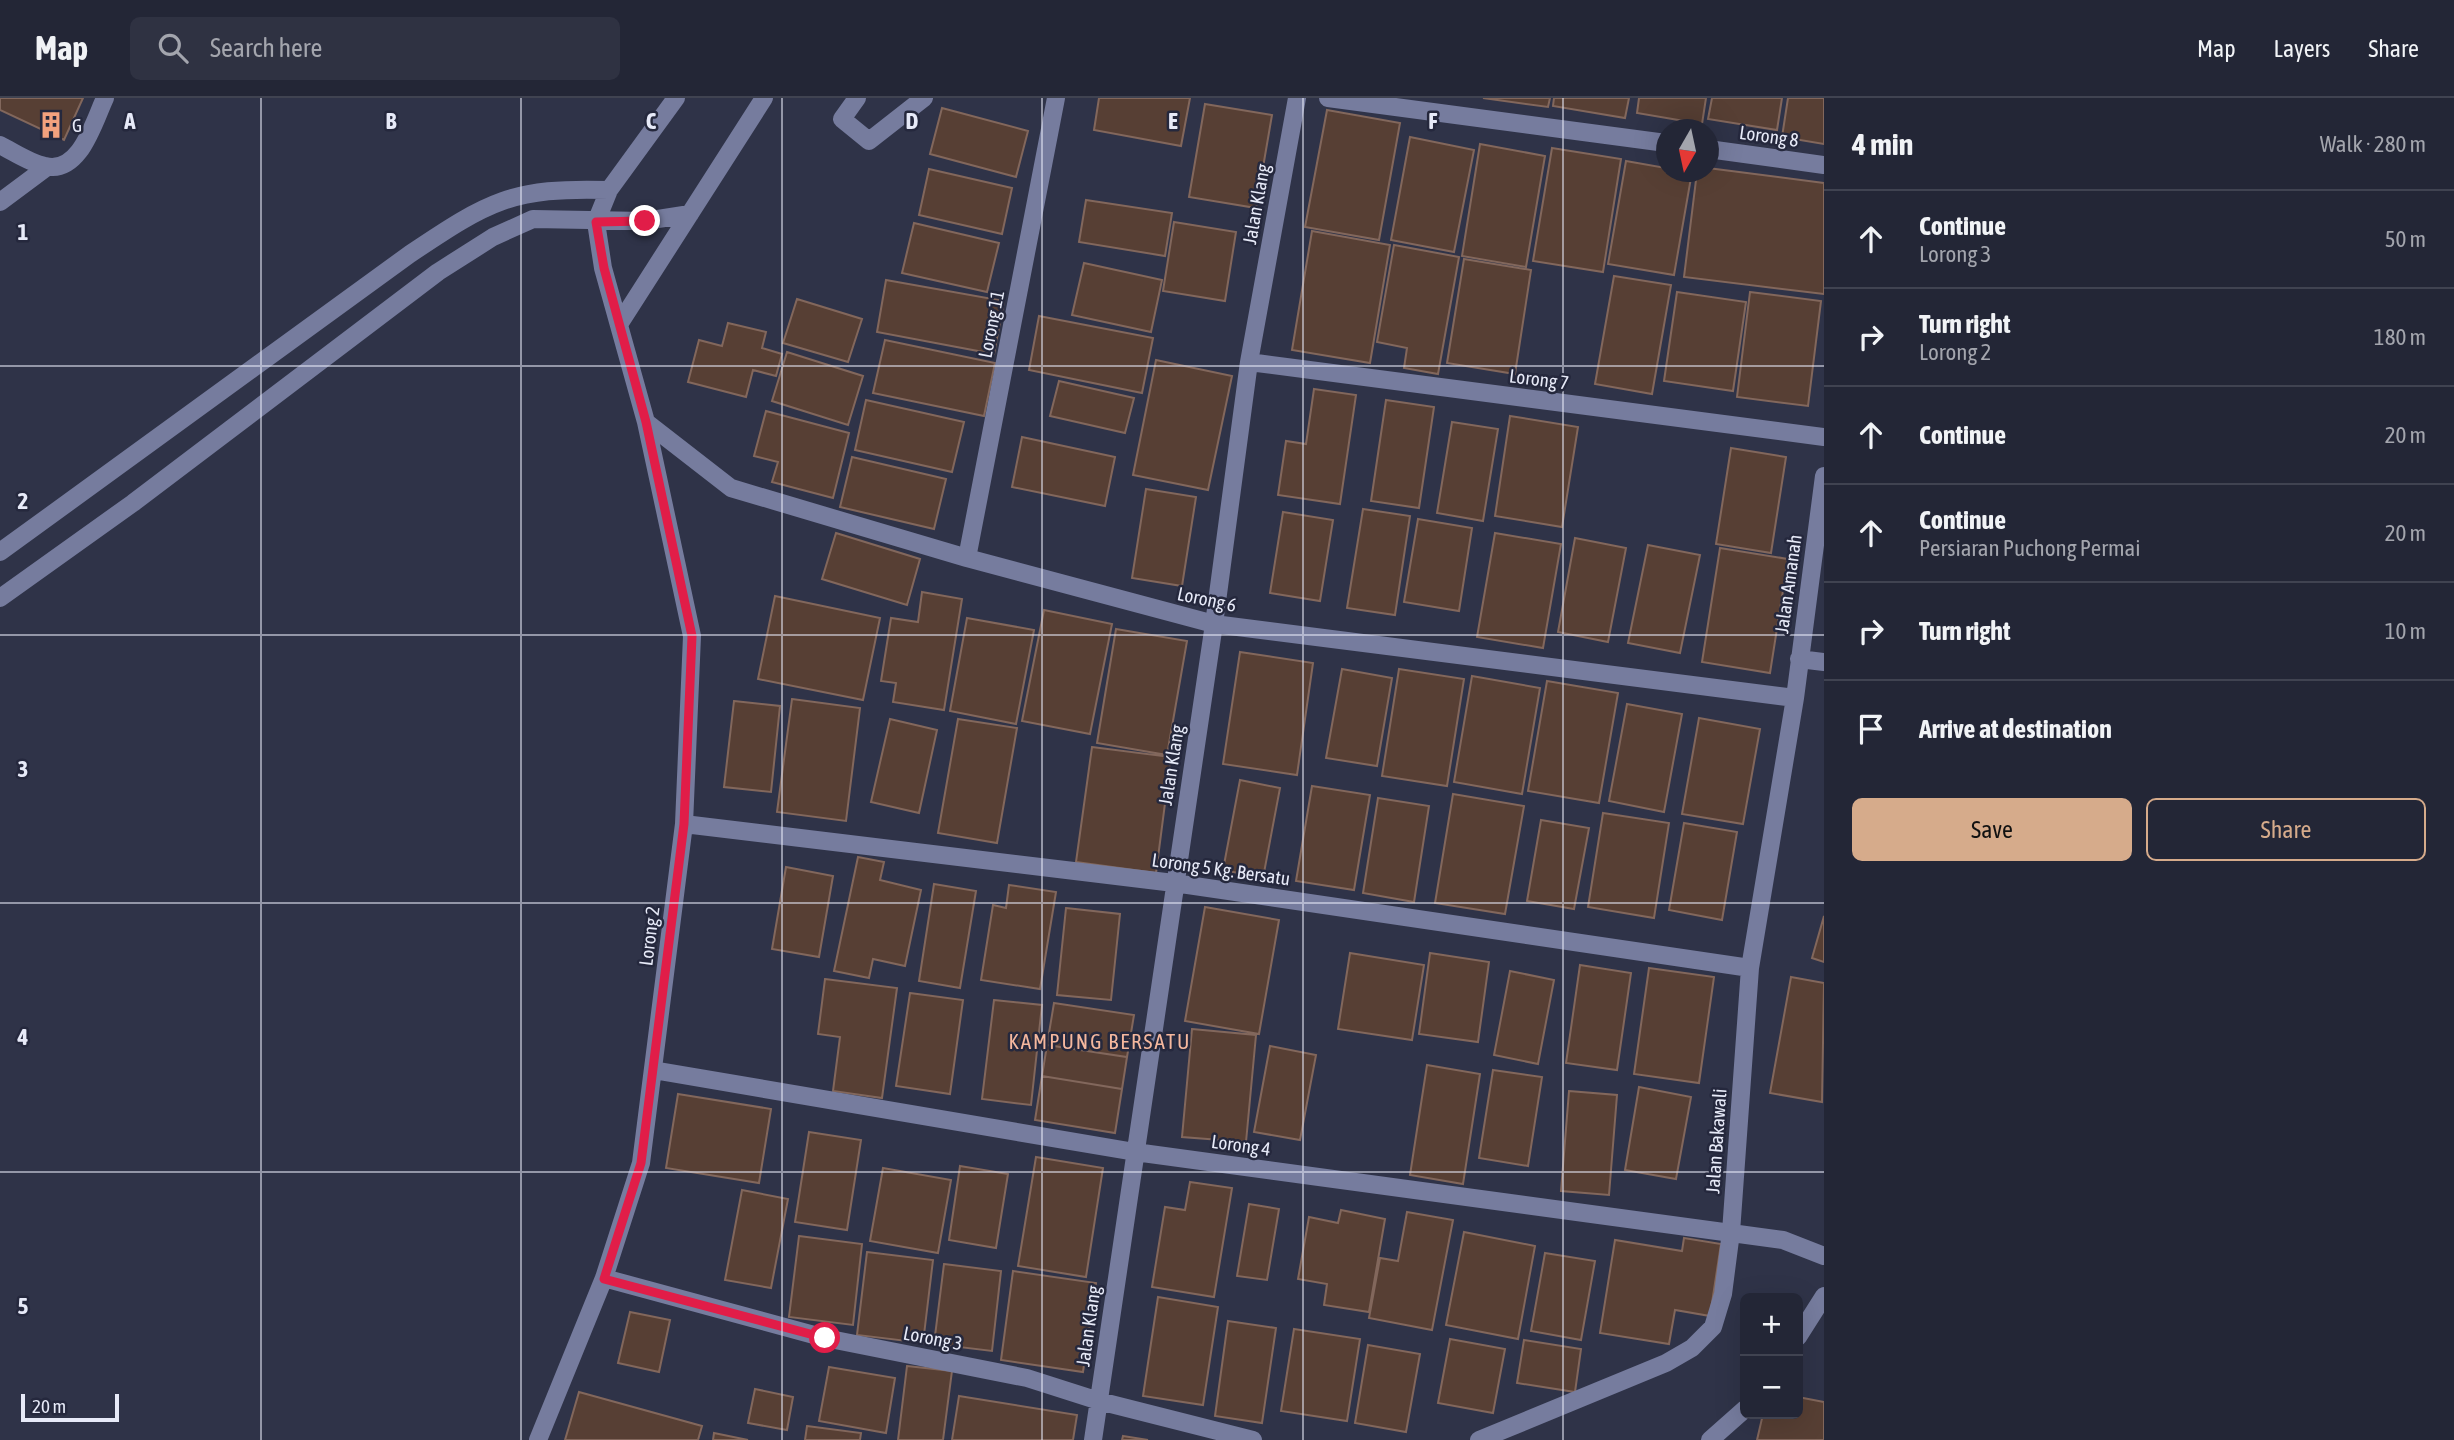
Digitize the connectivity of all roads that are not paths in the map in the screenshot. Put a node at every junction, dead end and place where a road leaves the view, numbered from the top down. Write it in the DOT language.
graph roads {
  1 [pos="105,98"];
  2 [pos="676,98"];
  3 [pos="764,98"];
  4 [pos="857,98"];
  5 [pos="924,98"];
  6 [pos="1056,98"];
  7 [pos="1297,98"];
  8 [pos="1328,98"];
  9 [pos="1656,143"];
  10 [pos="0,145"];
  11 [pos="1719,150"];
  12 [pos="1824,165"];
  13 [pos="47,167"];
  14 [pos="609,190"];
  15 [pos="0,202"];
  16 [pos="690,214"];
  17 [pos="596,222"];
  18 [pos="620,323"];
  19 [pos="1249,362"];
  20 [pos="646,422"];
  21 [pos="1824,437"];
  22 [pos="1824,476"];
  23 [pos="0,552"];
  24 [pos="967,558"];
  25 [pos="0,598"];
  26 [pos="1214,624"];
  27 [pos="1799,659"];
  28 [pos="1824,662"];
  29 [pos="1795,698"];
  30 [pos="684,824"];
  31 [pos="1174,883"];
  32 [pos="1750,968"];
  33 [pos="653,1070"];
  34 [pos="1135,1152"];
  35 [pos="1731,1232"];
  36 [pos="1824,1256"];
  37 [pos="604,1279"];
  38 [pos="1824,1296"];
  39 [pos="1803,1329"];
  40 [pos="1099,1401"];
  41 [pos="1740,1413"];
  42 [pos="538,1440"];
  43 [pos="1093,1440"];
  44 [pos="1253,1440"];
  45 [pos="1479,1440"];
  46 [pos="1710,1440"];
  1 -- 13 [label="street"];
  2 -- 14 [label="street"];
  3 -- 16 [label="street"];
  4 -- 5 [label="street"];
  6 -- 24 [label="street, Lorong 11"];
  7 -- 19 [label="street, Jalan Klang"];
  8 -- 9 [label="street"];
  10 -- 13 [label="street"];
  11 -- 12 [label="street, Lorong 8"];
  13 -- 15 [label="street"];
  14 -- 17 [label="street"];
  14 -- 23 [label="street"];
  16 -- 17 [label="street"];
  16 -- 18 [label="street"];
  17 -- 18 [label="street, Lorong 2"];
  17 -- 25 [label="street"];
  18 -- 20 [label="street, Lorong 2"];
  19 -- 21 [label="street, Lorong 7"];
  19 -- 26 [label="street, Jalan Klang"];
  20 -- 24 [label="street, Lorong 6"];
  20 -- 30 [label="street, Lorong 2"];
  22 -- 27 [label="street, Jalan Amanah"];
  24 -- 26 [label="street, Lorong 6"];
  26 -- 29 [label="street, Lorong 6"];
  26 -- 31 [label="street, Jalan Klang"];
  27 -- 28 [label="street"];
  27 -- 29 [label="street, Jalan Amanah"];
  29 -- 32 [label="street, Jalan Bakawali"];
  30 -- 31 [label="street, Lorong 5 Kg. Bersatu"];
  30 -- 33 [label="street, Lorong 2"];
  31 -- 32 [label="street, Lorong 5 Kg. Bersatu"];
  31 -- 34 [label="street, Jalan Klang"];
  32 -- 35 [label="street, Jalan Bakawali"];
  33 -- 34 [label="street, Lorong 4"];
  33 -- 37 [label="street, Lorong 2"];
  34 -- 35 [label="street, Lorong 4"];
  34 -- 40 [label="street, Jalan Klang"];
  35 -- 36 [label="street, Lorong 4"];
  35 -- 45 [label="street, Jalan Bakawali"];
  37 -- 40 [label="street, Lorong 3"];
  37 -- 42 [label="street, Lorong 2"];
  38 -- 39 [label="street"];
  40 -- 43 [label="street, Jalan Klang"];
  40 -- 44 [label="street, Lorong 3"];
  41 -- 46 [label="street"];
}
